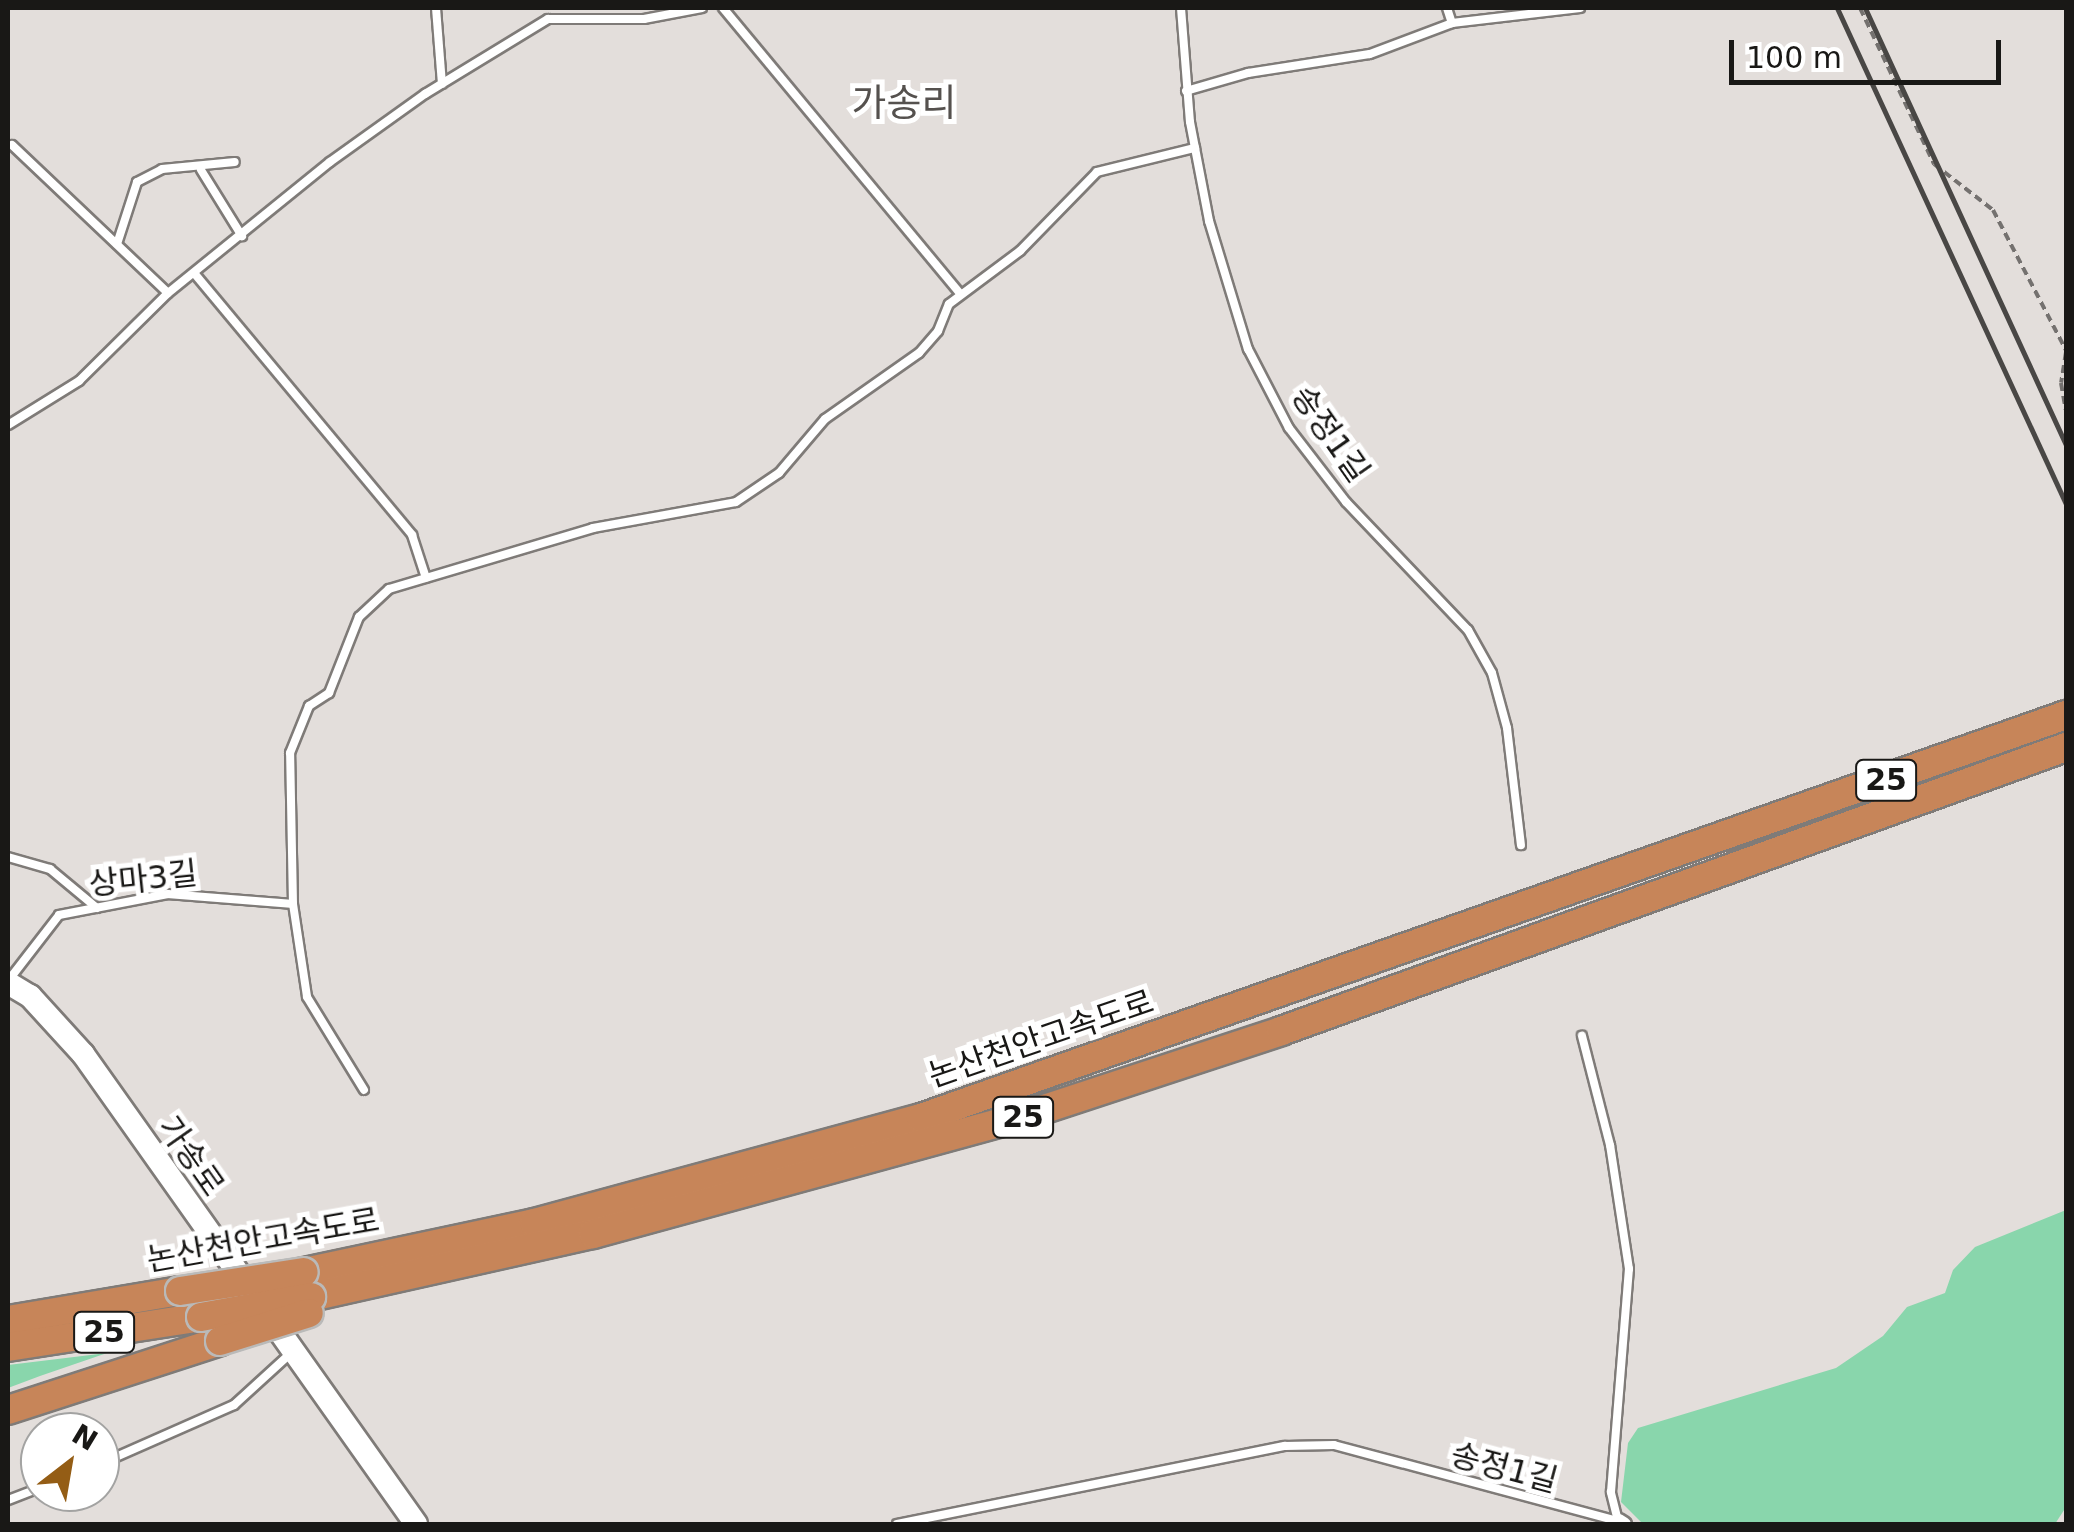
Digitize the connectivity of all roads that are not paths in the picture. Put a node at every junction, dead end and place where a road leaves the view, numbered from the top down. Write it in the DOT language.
graph roads {
  1 [pos="436,8"];
  2 [pos="702,8"];
  3 [pos="723,8"];
  4 [pos="1181,8"];
  5 [pos="1448,8"];
  6 [pos="1580,8"];
  7 [pos="1452,23"];
  8 [pos="442,84"];
  9 [pos="1186,91"];
  10 [pos="12,145"];
  11 [pos="1195,148"];
  12 [pos="235,162"];
  13 [pos="201,170"];
  14 [pos="242,236"];
  15 [pos="117,244"];
  16 [pos="194,273"];
  17 [pos="168,292"];
  18 [pos="960,293"];
  19 [pos="8,425"];
  20 [pos="426,578"];
  21 [pos="2066,715"];
  22 [pos="2066,746"];
  23 [pos="1520,845"];
  24 [pos="8,857"];
  25 [pos="293,904"];
  26 [pos="97,908"];
  27 [pos="8,982"];
  28 [pos="1582,1036"];
  29 [pos="364,1090"];
  30 [pos="313,1292"];
  31 [pos="8,1320"];
  32 [pos="8,1346"];
  33 [pos="292,1352"];
  34 [pos="8,1410"];
  35 [pos="120,1455"];
  36 [pos="1620,1522"];
  37 [pos="416,1524"];
  38 [pos="898,1524"];
  1 -- 8 [label="lane"];
  2 -- 8 [label="lane"];
  3 -- 18 [label="lane"];
  4 -- 9 [label="lane, 송정1길"];
  5 -- 7 [label="lane"];
  6 -- 7 [label="lane"];
  7 -- 9 [label="lane"];
  8 -- 14 [label="lane"];
  9 -- 11 [label="lane, 송정1길"];
  10 -- 15 [label="lane"];
  11 -- 18 [label="lane"];
  11 -- 23 [label="lane, 송정1길"];
  12 -- 13 [label="lane"];
  13 -- 14 [label="lane"];
  13 -- 15 [label="lane"];
  14 -- 16 [label="lane"];
  15 -- 17 [label="lane"];
  16 -- 17 [label="lane"];
  16 -- 20 [label="lane"];
  17 -- 19 [label="lane"];
  18 -- 20 [label="lane"];
  20 -- 25 [label="lane"];
  21 -- 30 [label="highway, 논산천안고속도로 / 25"];
  22 -- 30 [label="highway, 논산천안고속도로 / 25"];
  24 -- 26 [label="lane"];
  25 -- 26 [label="lane, 상마3길"];
  25 -- 29 [label="lane"];
  26 -- 27 [label="lane, 상마3길"];
  27 -- 33 [label="street, 가송로"];
  28 -- 36 [label="lane, 송정1길"];
  30 -- 31 [label="highway, 논산천안고속도로 / 25, bridge"];
  30 -- 32 [label="highway, 논산천안고속도로 / 25, bridge"];
  30 -- 34 [label="highway, bridge"];
  33 -- 35 [label="lane"];
  33 -- 37 [label="street, 가송로"];
  36 -- 38 [label="lane, 송정1길"];
}
